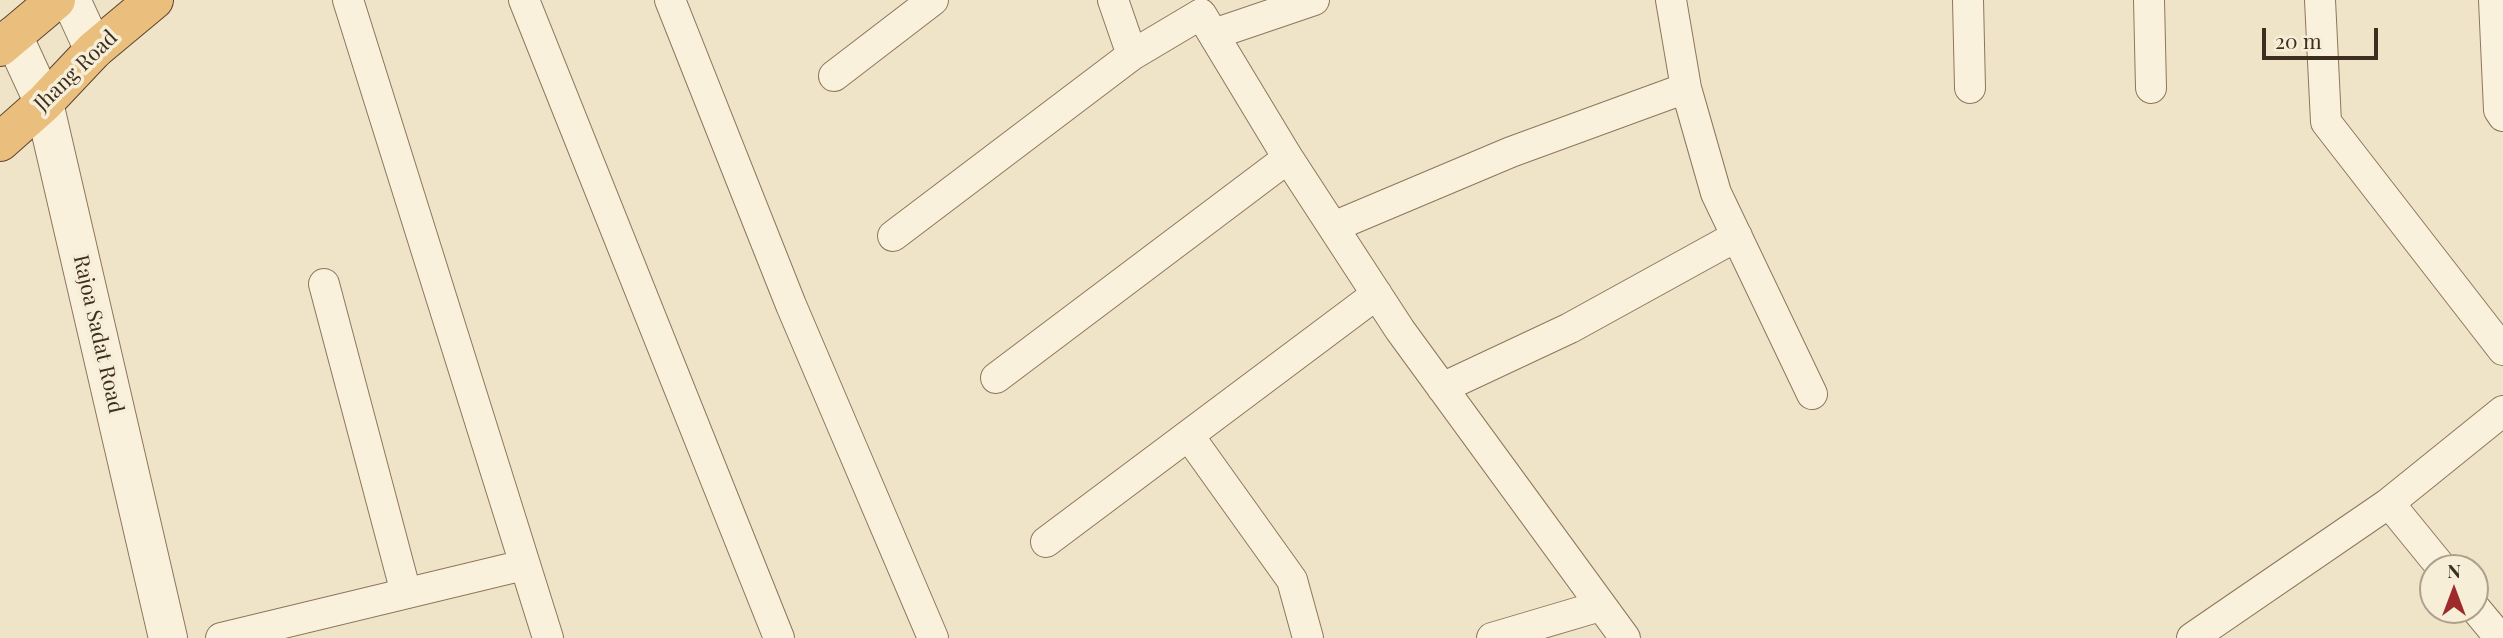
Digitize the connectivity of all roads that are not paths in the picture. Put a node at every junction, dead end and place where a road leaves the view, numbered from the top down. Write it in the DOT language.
graph roads {
  1 [pos="56,0"];
  2 [pos="71,0"];
  3 [pos="153,0"];
  4 [pos="348,0"];
  5 [pos="524,0"];
  6 [pos="670,0"];
  7 [pos="933,0"];
  8 [pos="1114,0"];
  9 [pos="1314,0"];
  10 [pos="1671,0"];
  11 [pos="1968,0"];
  12 [pos="2149,0"];
  13 [pos="2320,0"];
  14 [pos="2494,0"];
  15 [pos="1214,34"];
  16 [pos="6,41"];
  17 [pos="94,50"];
  18 [pos="1132,55"];
  19 [pos="834,75"];
  20 [pos="1686,88"];
  21 [pos="1970,88"];
  22 [pos="2151,88"];
  23 [pos="44,103"];
  24 [pos="2503,116"];
  25 [pos="0,142"];
  26 [pos="1289,158"];
  27 [pos="1333,227"];
  28 [pos="892,236"];
  29 [pos="1737,236"];
  30 [pos="324,284"];
  31 [pos="1377,295"];
  32 [pos="2503,350"];
  33 [pos="996,378"];
  34 [pos="1441,388"];
  35 [pos="1812,394"];
  36 [pos="2503,411"];
  37 [pos="1189,436"];
  38 [pos="2389,503"];
  39 [pos="1046,542"];
  40 [pos="2431,554"];
  41 [pos="524,565"];
  42 [pos="406,593"];
  43 [pos="1600,606"];
  44 [pos="2488,624"];
  45 [pos="168,638"];
  46 [pos="221,638"];
  47 [pos="548,638"];
  48 [pos="779,638"];
  49 [pos="933,638"];
  50 [pos="1308,638"];
  51 [pos="1492,638"];
  52 [pos="1625,638"];
  53 [pos="2192,638"];
  54 [pos="2500,638"];
  1 -- 16 [label="highway"];
  2 -- 17 [label="street"];
  3 -- 17 [label="highway, Jhang Road"];
  4 -- 41 [label="street"];
  5 -- 48 [label="street"];
  6 -- 49 [label="street"];
  7 -- 19 [label="street"];
  8 -- 18 [label="street"];
  9 -- 15 [label="street"];
  10 -- 20 [label="street"];
  11 -- 21 [label="street"];
  12 -- 22 [label="street"];
  13 -- 32 [label="street"];
  14 -- 24 [label="street"];
  15 -- 18 [label="street"];
  15 -- 26 [label="street"];
  16 -- 23 [label="street, Rajoa Sadat Road"];
  17 -- 23 [label="highway, Jhang Road"];
  18 -- 28 [label="street"];
  20 -- 27 [label="street"];
  20 -- 29 [label="street"];
  23 -- 25 [label="highway, Jhang Road"];
  23 -- 45 [label="street, Rajoa Sadat Road"];
  26 -- 27 [label="street"];
  26 -- 33 [label="street"];
  27 -- 31 [label="street"];
  29 -- 34 [label="street"];
  29 -- 35 [label="street"];
  30 -- 42 [label="street"];
  31 -- 34 [label="street"];
  31 -- 37 [label="street"];
  34 -- 43 [label="street"];
  36 -- 38 [label="street"];
  37 -- 39 [label="street"];
  37 -- 50 [label="street"];
  38 -- 40 [label="street"];
  38 -- 53 [label="street"];
  41 -- 42 [label="street"];
  41 -- 47 [label="street"];
  42 -- 46 [label="street"];
  43 -- 51 [label="street"];
  43 -- 52 [label="street"];
  44 -- 54 [label="street"];
}
